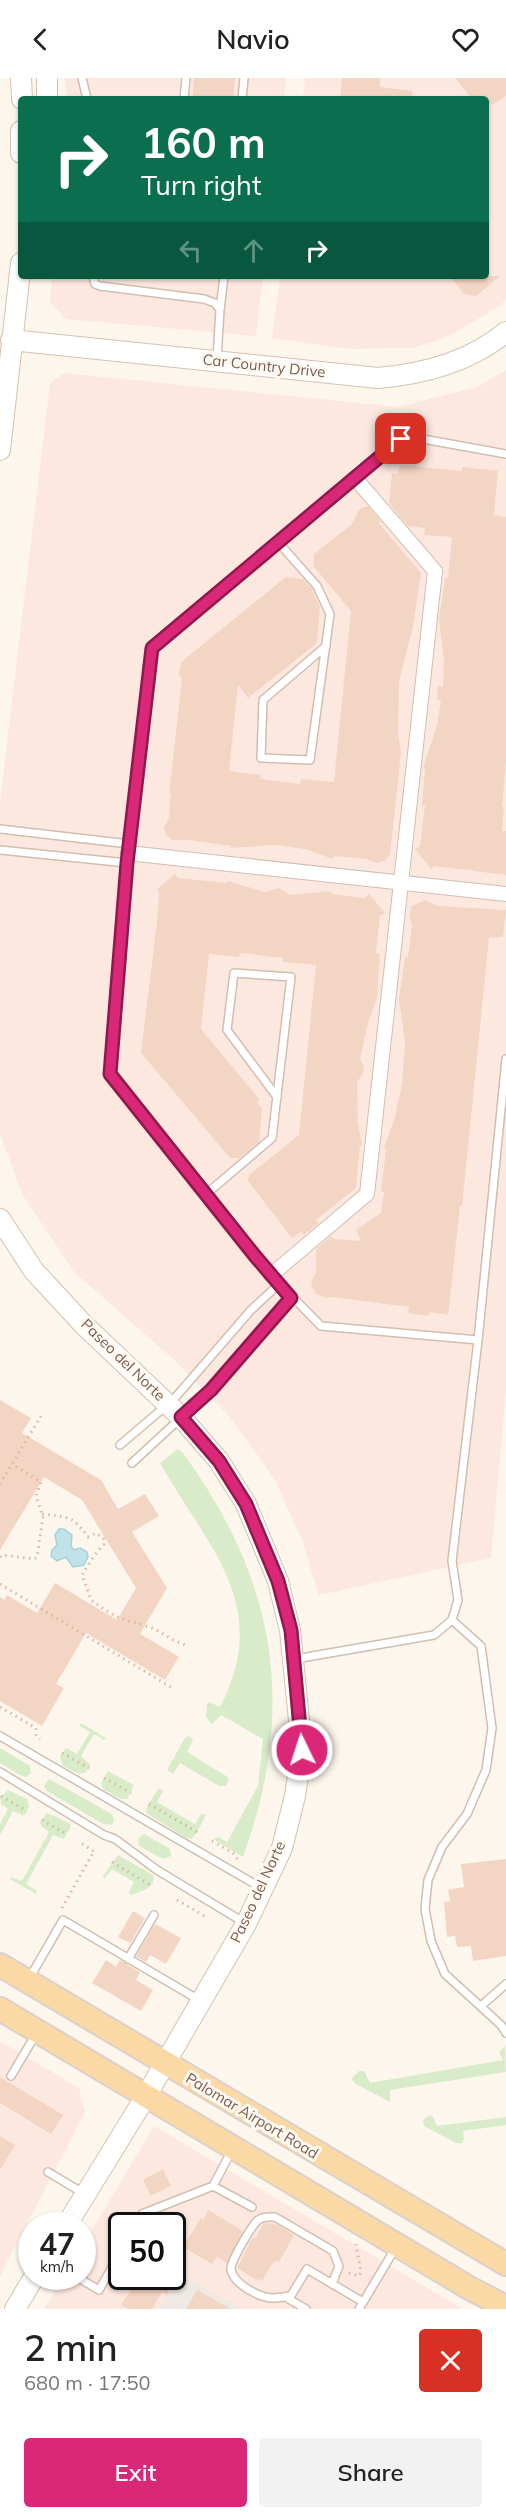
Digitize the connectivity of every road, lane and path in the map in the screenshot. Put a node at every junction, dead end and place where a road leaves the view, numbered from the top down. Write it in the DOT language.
graph roads {
  1 [pos="21,78"];
  2 [pos="47,78"];
  3 [pos="81,78"];
  4 [pos="186,78"];
  5 [pos="244,78"];
  6 [pos="22,96"];
  7 [pos="47,96"];
  8 [pos="86,96"];
  9 [pos="184,96"];
  10 [pos="242,96"];
  11 [pos="18,278"];
  12 [pos="94,279"];
  13 [pos="224,279"];
  14 [pos="220,310"];
  15 [pos="506,332"];
  16 [pos="6,339"];
  17 [pos="217,361"];
  18 [pos="0,450"];
  19 [pos="506,454"];
  20 [pos="355,478"];
  21 [pos="278,542"];
  22 [pos="326,646"];
  23 [pos="0,829"];
  24 [pos="0,850"];
  25 [pos="128,853"];
  26 [pos="399,883"];
  27 [pos="506,894"];
  28 [pos="506,1059"];
  29 [pos="277,1097"];
  30 [pos="206,1195"];
  31 [pos="0,1219"];
  32 [pos="275,1280"];
  33 [pos="291,1298"];
  34 [pos="478,1340"];
  35 [pos="175,1410"];
  36 [pos="41,1416"];
  37 [pos="120,1445"];
  38 [pos="132,1463"];
  39 [pos="12,1464"];
  40 [pos="0,1484"];
  41 [pos="42,1514"];
  42 [pos="0,1557"];
  43 [pos="0,1584"];
  44 [pos="452,1620"];
  45 [pos="189,1646"];
  46 [pos="293,1660"];
  47 [pos="174,1689"];
  48 [pos="0,1707"];
  49 [pos="0,1736"];
  50 [pos="40,1739"];
  51 [pos="62,1753"];
  52 [pos="89,1768"];
  53 [pos="0,1772"];
  54 [pos="104,1778"];
  55 [pos="131,1793"];
  56 [pos="1,1796"];
  57 [pos="148,1804"];
  58 [pos="27,1811"];
  59 [pos="42,1820"];
  60 [pos="197,1832"];
  61 [pos="68,1835"];
  62 [pos="94,1839"];
  63 [pos="212,1841"];
  64 [pos="82,1844"];
  65 [pos="88,1848"];
  66 [pos="112,1862"];
  67 [pos="240,1862"];
  68 [pos="152,1886"];
  69 [pos="263,1888"];
  70 [pos="177,1900"];
  71 [pos="62,1908"];
  72 [pos="154,1915"];
  73 [pos="208,1918"];
  74 [pos="246,1924"];
  75 [pos="128,1959"];
  76 [pos="0,1965"];
  77 [pos="27,1982"];
  78 [pos="506,1984"];
  79 [pos="202,2001"];
  80 [pos="482,2006"];
  81 [pos="0,2009"];
  82 [pos="38,2031"];
  83 [pos="506,2033"];
  84 [pos="165,2064"];
  85 [pos="11,2076"];
  86 [pos="146,2096"];
  87 [pos="233,2148"];
  88 [pos="48,2172"];
  89 [pos="213,2186"];
  90 [pos="85,2194"];
  91 [pos="252,2207"];
  92 [pos="74,2212"];
  93 [pos="147,2212"];
  94 [pos="356,2244"];
  95 [pos="398,2245"];
  96 [pos="506,2264"];
  97 [pos="349,2273"];
  98 [pos="108,2274"];
  99 [pos="332,2284"];
  100 [pos="96,2288"];
  101 [pos="28,2290"];
  102 [pos="290,2296"];
  103 [pos="361,2305"];
  104 [pos="20,2307"];
  105 [pos="506,2307"];
  106 [pos="306,2309"];
  1 -- 6 [label="main road"];
  2 -- 7 [label="main road"];
  3 -- 8 [label="lane"];
  4 -- 9 [label="lane"];
  5 -- 10 [label="lane"];
  11 -- 16 [label="main road"];
  12 -- 14 [label="lane"];
  13 -- 14 [label="lane"];
  14 -- 17 [label="lane"];
  15 -- 17 [label="main road, Car Country Drive"];
  16 -- 17 [label="main road, Car Country Drive"];
  16 -- 18 [label="main road"];
  19 -- 20 [label="lane"];
  20 -- 21 [label="lane"];
  20 -- 26 [label="street"];
  21 -- 22 [label="lane"];
  21 -- 25 [label="lane"];
  22 -- 22 [label="lane"];
  23 -- 25 [label="lane"];
  24 -- 25 [label="lane"];
  25 -- 26 [label="street"];
  25 -- 30 [label="lane"];
  26 -- 27 [label="street"];
  26 -- 32 [label="street"];
  28 -- 34 [label="lane"];
  29 -- 29 [label="lane"];
  29 -- 30 [label="lane"];
  30 -- 32 [label="lane"];
  31 -- 35 [label="main road, Paseo del Norte"];
  32 -- 33 [label="lane"];
  32 -- 35 [label="lane"];
  33 -- 34 [label="lane"];
  33 -- 35 [label="lane"];
  34 -- 44 [label="lane"];
  35 -- 37 [label="lane"];
  35 -- 38 [label="lane"];
  35 -- 46 [label="main road, Paseo del Norte"];
  36 -- 39 [label="path"];
  39 -- 40 [label="path"];
  39 -- 41 [label="path"];
  41 -- 42 [label="path"];
  41 -- 45 [label="path"];
  43 -- 47 [label="path"];
  44 -- 46 [label="lane"];
  44 -- 80 [label="lane"];
  46 -- 69 [label="main road, Paseo del Norte"];
  48 -- 50 [label="path"];
  49 -- 69 [label="lane"];
  51 -- 52 [label="path"];
  53 -- 74 [label="lane"];
  54 -- 55 [label="path"];
  56 -- 58 [label="path"];
  57 -- 60 [label="path"];
  59 -- 61 [label="path"];
  62 -- 65 [label="path"];
  63 -- 67 [label="path"];
  64 -- 65 [label="path"];
  65 -- 71 [label="path"];
  66 -- 68 [label="path"];
  69 -- 74 [label="main road, Paseo del Norte"];
  70 -- 73 [label="path"];
  72 -- 75 [label="lane"];
  74 -- 79 [label="main road, Paseo del Norte"];
  75 -- 77 [label="lane"];
  75 -- 79 [label="lane"];
  76 -- 77 [label="main road, Palomar Airport Road"];
  77 -- 84 [label="main road, Palomar Airport Road"];
  78 -- 80 [label="lane"];
  79 -- 84 [label="main road, Paseo del Norte"];
  80 -- 83 [label="lane"];
  81 -- 82 [label="main road"];
  82 -- 85 [label="lane"];
  82 -- 86 [label="main road"];
  84 -- 86 [label="main road, Paseo del Norte"];
  84 -- 96 [label="main road, Palomar Airport Road"];
  86 -- 87 [label="main road"];
  86 -- 90 [label="main road, Paseo del Norte"];
  87 -- 89 [label="lane"];
  87 -- 95 [label="main road"];
  88 -- 90 [label="lane"];
  89 -- 91 [label="lane"];
  89 -- 93 [label="lane"];
  90 -- 92 [label="main road, Paseo del Norte"];
  94 -- 97 [label="path"];
  95 -- 103 [label="lane"];
  95 -- 105 [label="main road"];
  98 -- 100 [label="lane"];
  99 -- 102 [label="lane"];
  99 -- 102 [label="lane"];
  99 -- 103 [label="lane"];
  101 -- 104 [label="main road"];
  102 -- 106 [label="lane"];
}
